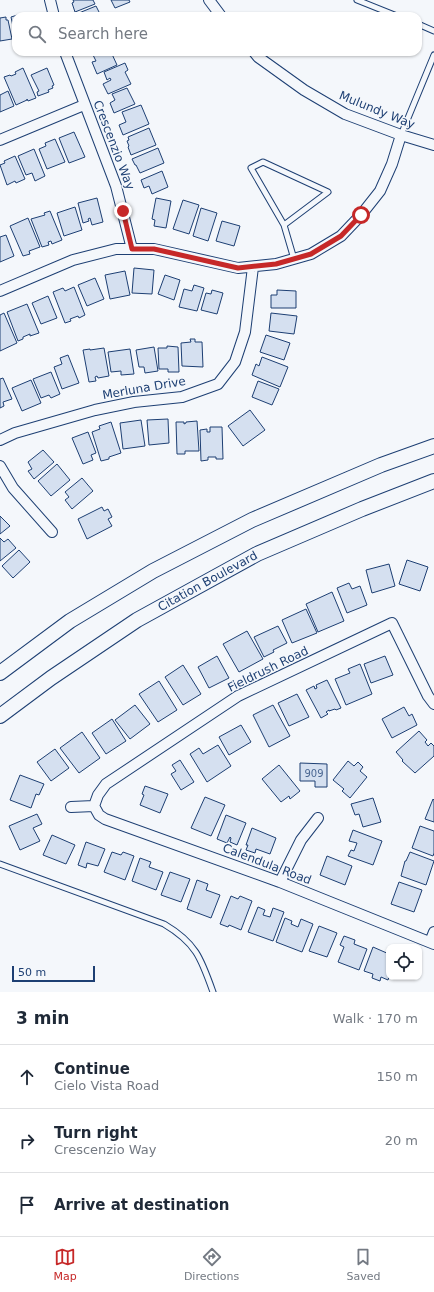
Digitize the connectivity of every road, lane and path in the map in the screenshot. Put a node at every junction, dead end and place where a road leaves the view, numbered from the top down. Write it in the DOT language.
graph roads {
  1 [pos="50,0"];
  2 [pos="209,0"];
  3 [pos="357,0"];
  4 [pos="53,12"];
  5 [pos="218,12"];
  6 [pos="387,12"];
  7 [pos="422,26"];
  8 [pos="434,31"];
  9 [pos="434,55"];
  10 [pos="66,56"];
  11 [pos="257,56"];
  12 [pos="84,105"];
  13 [pos="401,135"];
  14 [pos="0,140"];
  15 [pos="434,145"];
  16 [pos="284,225"];
  17 [pos="132,249"];
  18 [pos="294,259"];
  19 [pos="253,266"];
  20 [pos="0,291"];
  21 [pos="0,440"];
  22 [pos="434,446"];
  23 [pos="0,466"];
  24 [pos="434,481"];
  25 [pos="52,532"];
  26 [pos="0,673"];
  27 [pos="434,704"];
  28 [pos="0,716"];
  29 [pos="94,806"];
  30 [pos="71,807"];
  31 [pos="318,818"];
  32 [pos="0,864"];
  33 [pos="280,882"];
  34 [pos="434,932"];
  35 [pos="432,943"];
  36 [pos="213,992"];
  1 -- 4 [label="street"];
  2 -- 5 [label="street"];
  3 -- 6 [label="lane"];
  7 -- 8 [label="lane"];
  9 -- 13 [label="lane"];
  10 -- 12 [label="street, Crescenzio Way"];
  11 -- 13 [label="street, Mulundy Way"];
  12 -- 14 [label="street"];
  12 -- 17 [label="street, Crescenzio Way"];
  13 -- 15 [label="street, Mulundy Way"];
  13 -- 18 [label="street"];
  16 -- 16 [label="lane"];
  16 -- 18 [label="lane"];
  17 -- 19 [label="street"];
  17 -- 20 [label="street"];
  18 -- 19 [label="street"];
  19 -- 21 [label="street, Merluna Drive"];
  22 -- 26 [label="main road"];
  23 -- 25 [label="street"];
  24 -- 28 [label="main road, Citation Boulevard"];
  27 -- 29 [label="street, Fieldrush Road"];
  29 -- 30 [label="street"];
  29 -- 33 [label="street, Calendula Road"];
  31 -- 33 [label="street"];
  32 -- 36 [label="lane"];
  33 -- 35 [label="street, Calendula Road"];
  34 -- 35 [label="street"];
}
